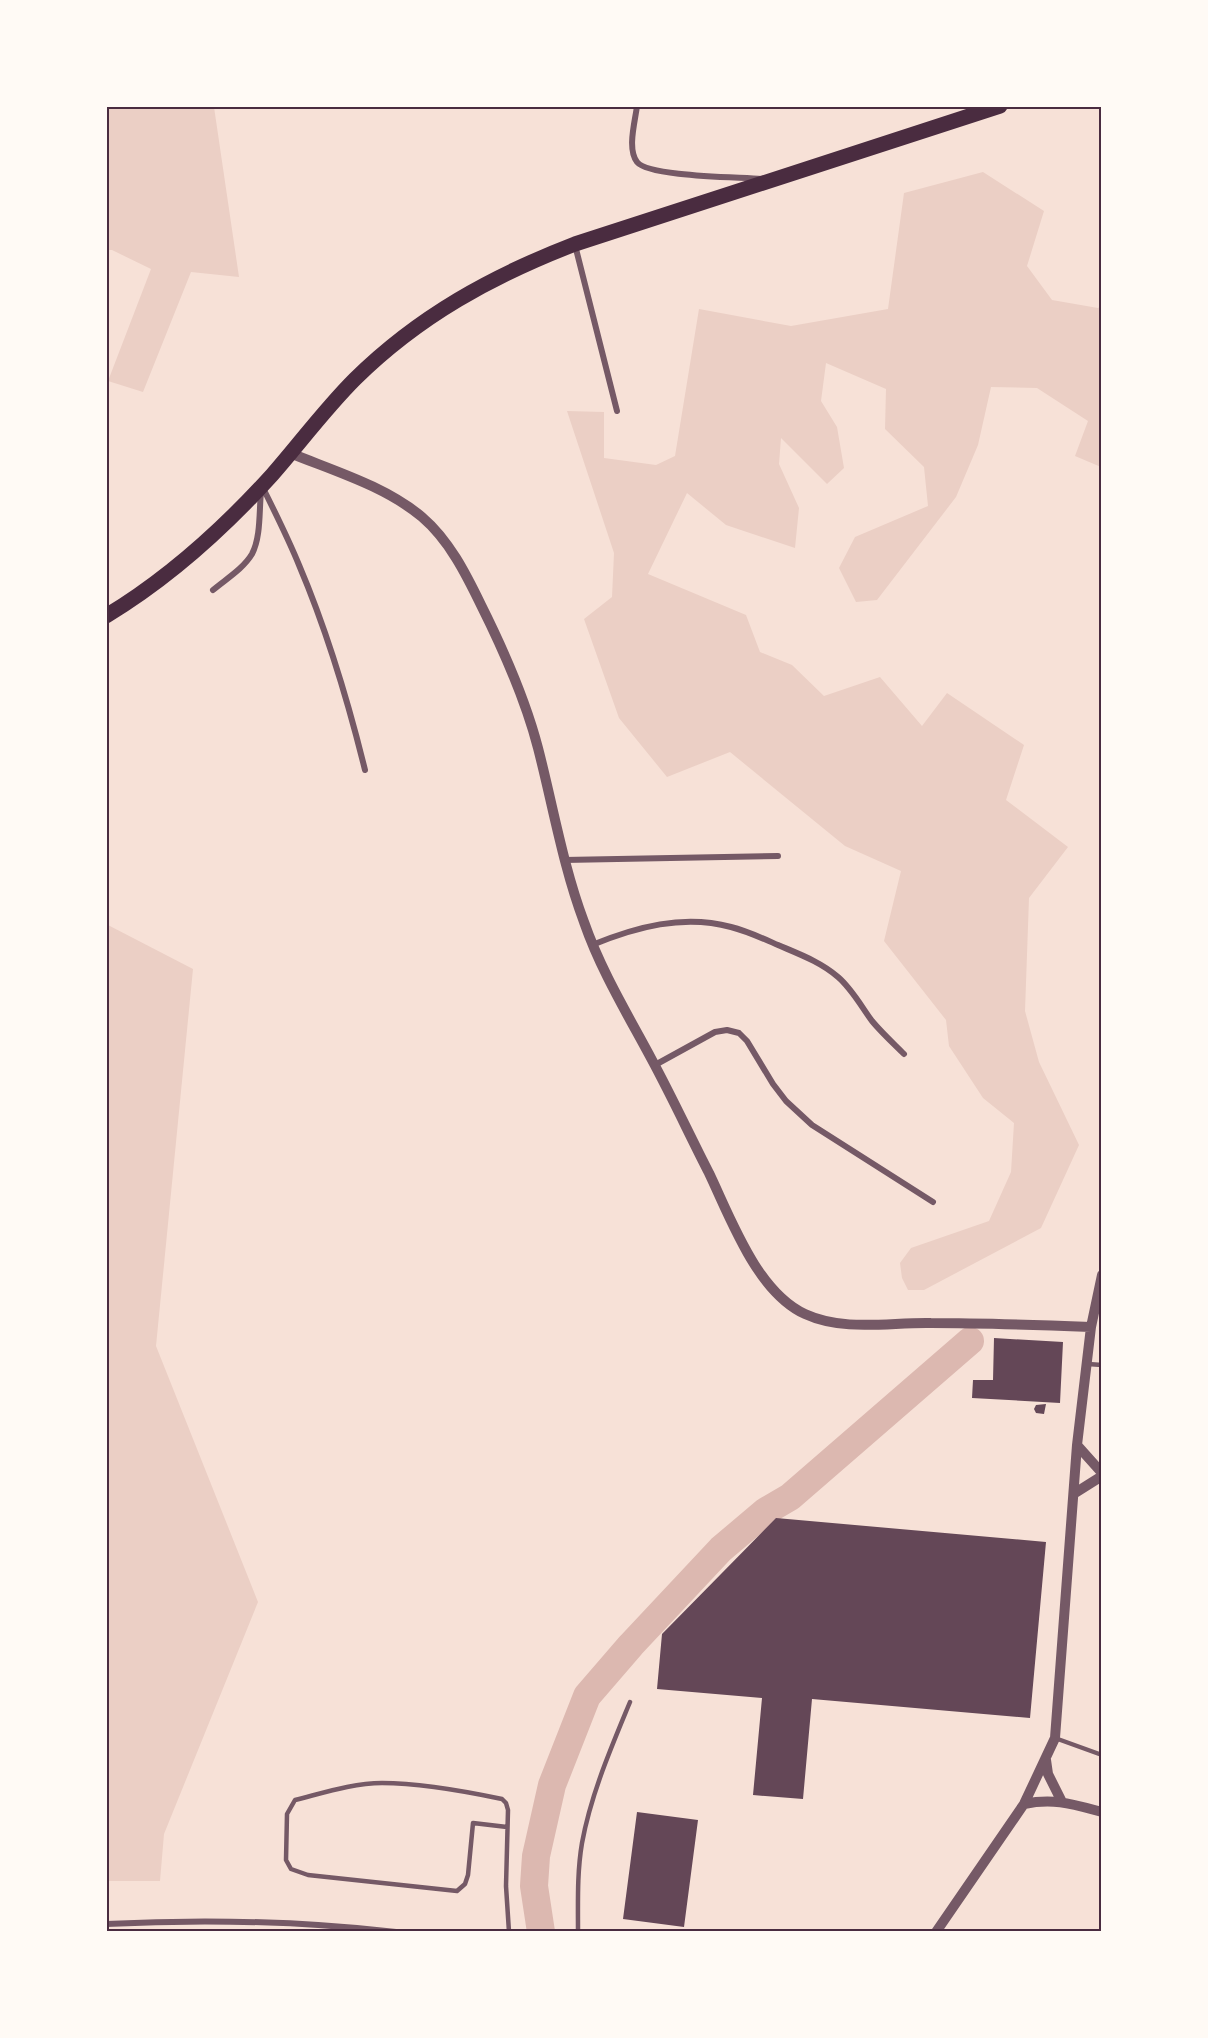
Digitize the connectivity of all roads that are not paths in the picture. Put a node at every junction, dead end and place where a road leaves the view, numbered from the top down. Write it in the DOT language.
graph roads {
  1 [pos="637,106"];
  2 [pos="1000,106"];
  3 [pos="777,180"];
  4 [pos="574,244"];
  5 [pos="617,411"];
  6 [pos="290,453"];
  7 [pos="262,485"];
  8 [pos="213,590"];
  9 [pos="106,616"];
  10 [pos="364,770"];
  11 [pos="778,856"];
  12 [pos="564,860"];
  13 [pos="592,945"];
  14 [pos="904,1054"];
  15 [pos="655,1065"];
  16 [pos="933,1202"];
  17 [pos="1101,1275"];
  18 [pos="1091,1327"];
  19 [pos="1088,1364"];
  20 [pos="1101,1365"];
  21 [pos="1077,1445"];
  22 [pos="1101,1475"];
  23 [pos="1075,1493"];
  24 [pos="630,1702"];
  25 [pos="1055,1738"];
  26 [pos="1101,1755"];
  27 [pos="1046,1760"];
  28 [pos="1060,1800"];
  29 [pos="1024,1804"];
  30 [pos="1101,1812"];
  31 [pos="507,1827"];
  32 [pos="106,1924"];
  33 [pos="391,1931"];
  34 [pos="396,1932"];
  35 [pos="509,1932"];
  36 [pos="578,1932"];
  37 [pos="936,1932"];
  1 -- 3 [label="street"];
  2 -- 3 [label="main road"];
  3 -- 4 [label="main road"];
  4 -- 5 [label="street"];
  4 -- 6 [label="main road"];
  6 -- 7 [label="main road"];
  6 -- 12 [label="street"];
  7 -- 8 [label="street"];
  7 -- 9 [label="main road"];
  7 -- 10 [label="street"];
  11 -- 12 [label="street"];
  12 -- 13 [label="street"];
  13 -- 14 [label="street"];
  13 -- 15 [label="street"];
  15 -- 16 [label="street"];
  15 -- 18 [label="street"];
  17 -- 18 [label="street"];
  18 -- 19 [label="street"];
  19 -- 20 [label="lane"];
  19 -- 21 [label="street"];
  21 -- 22 [label="street"];
  21 -- 23 [label="street"];
  22 -- 23 [label="street"];
  23 -- 25 [label="street"];
  24 -- 36 [label="lane"];
  25 -- 26 [label="lane"];
  25 -- 27 [label="street"];
  27 -- 28 [label="street"];
  27 -- 29 [label="street"];
  28 -- 29 [label="street"];
  28 -- 30 [label="street"];
  29 -- 37 [label="street"];
  31 -- 31 [label="lane"];
  31 -- 35 [label="lane"];
  32 -- 33 [label="street"];
  33 -- 34 [label="street"];
}
